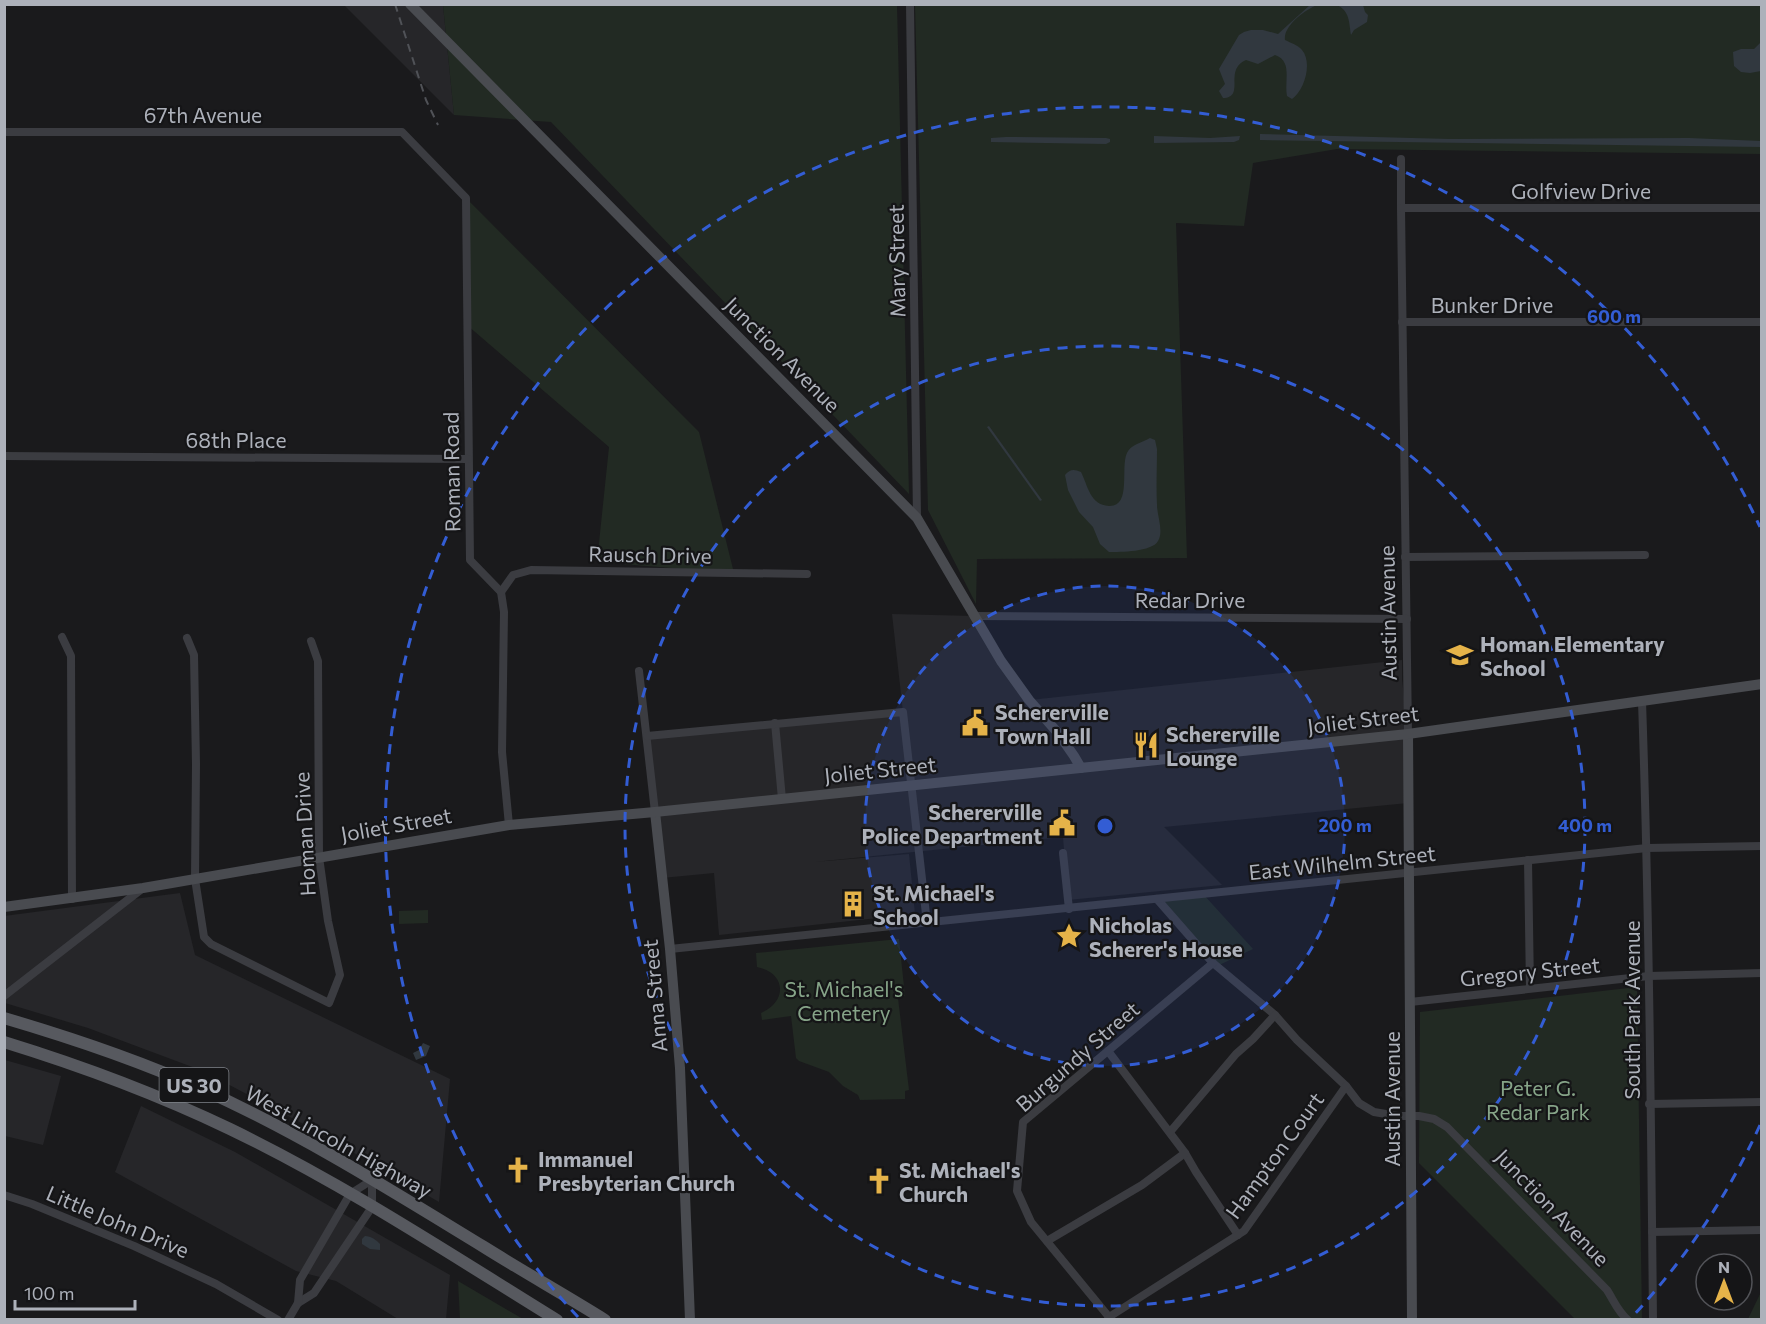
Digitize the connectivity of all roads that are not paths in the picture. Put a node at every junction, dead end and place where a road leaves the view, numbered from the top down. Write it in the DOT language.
graph roads {
  1 [pos="410,4"];
  2 [pos="910,4"];
  3 [pos="4,132"];
  4 [pos="402,132"];
  5 [pos="1401,159"];
  6 [pos="1401,208"];
  7 [pos="1761,208"];
  8 [pos="1402,322"];
  9 [pos="1761,322"];
  10 [pos="4,456"];
  11 [pos="468,459"];
  12 [pos="917,518"];
  13 [pos="1645,555"];
  14 [pos="1406,557"];
  15 [pos="807,574"];
  16 [pos="501,592"];
  17 [pos="974,615"];
  18 [pos="1407,619"];
  19 [pos="62,637"];
  20 [pos="187,638"];
  21 [pos="311,641"];
  22 [pos="639,671"];
  23 [pos="1761,684"];
  24 [pos="1642,701"];
  25 [pos="775,723"];
  26 [pos="1408,734"];
  27 [pos="647,736"];
  28 [pos="1081,768"];
  29 [pos="911,785"];
  30 [pos="782,799"];
  31 [pos="655,812"];
  32 [pos="509,825"];
  33 [pos="1761,846"];
  34 [pos="1647,848"];
  35 [pos="1064,853"];
  36 [pos="319,857"];
  37 [pos="1528,860"];
  38 [pos="1409,873"];
  39 [pos="195,879"];
  40 [pos="143,888"];
  41 [pos="72,899"];
  42 [pos="1157,899"];
  43 [pos="4,908"];
  44 [pos="1069,909"];
  45 [pos="927,923"];
  46 [pos="670,949"];
  47 [pos="1213,963"];
  48 [pos="1761,973"];
  49 [pos="1649,976"];
  50 [pos="1530,988"];
  51 [pos="4,996"];
  52 [pos="1410,1002"];
  53 [pos="1275,1015"];
  54 [pos="4,1018"];
  55 [pos="4,1042"];
  56 [pos="1108,1051"];
  57 [pos="1346,1086"];
  58 [pos="1761,1102"];
  59 [pos="1649,1104"];
  60 [pos="1411,1116"];
  61 [pos="1170,1132"];
  62 [pos="1185,1153"];
  63 [pos="372,1180"];
  64 [pos="350,1194"];
  65 [pos="4,1195"];
  66 [pos="372,1207"];
  67 [pos="1761,1230"];
  68 [pos="1652,1232"];
  69 [pos="1238,1235"];
  70 [pos="1047,1241"];
  71 [pos="298,1303"];
  72 [pos="1108,1318"];
  73 [pos="278,1320"];
  74 [pos="288,1320"];
  75 [pos="557,1320"];
  76 [pos="605,1320"];
  77 [pos="690,1320"];
  78 [pos="1412,1320"];
  79 [pos="1629,1320"];
  80 [pos="1653,1320"];
  1 -- 12 [label="street, Junction Avenue"];
  2 -- 12 [label="street, Mary Street"];
  3 -- 4 [label="street, 67th Avenue"];
  4 -- 11 [label="street, Roman Road"];
  5 -- 6 [label="street, Austin Avenue"];
  6 -- 7 [label="street, Golfview Drive"];
  6 -- 8 [label="street, Austin Avenue"];
  8 -- 9 [label="street, Bunker Drive"];
  8 -- 14 [label="street, Austin Avenue"];
  10 -- 11 [label="street, 68th Place"];
  11 -- 16 [label="street, Roman Road"];
  12 -- 17 [label="street, Junction Avenue"];
  13 -- 14 [label="street"];
  14 -- 18 [label="street, Austin Avenue"];
  15 -- 16 [label="street, Rausch Drive"];
  16 -- 32 [label="street"];
  17 -- 18 [label="street, Redar Drive"];
  17 -- 28 [label="street, Junction Avenue"];
  18 -- 26 [label="street, Austin Avenue"];
  19 -- 41 [label="street"];
  20 -- 39 [label="street"];
  21 -- 36 [label="street, Homan Drive"];
  22 -- 27 [label="street, Anna Street"];
  23 -- 24 [label="street, Joliet Street"];
  24 -- 26 [label="street, Joliet Street"];
  24 -- 34 [label="street, South Park Avenue"];
  25 -- 27 [label="street"];
  25 -- 29 [label="street"];
  25 -- 30 [label="street"];
  26 -- 28 [label="street, Joliet Street"];
  26 -- 38 [label="street, Austin Avenue"];
  27 -- 31 [label="street, Anna Street"];
  28 -- 29 [label="street, Joliet Street"];
  29 -- 30 [label="street, Joliet Street"];
  29 -- 45 [label="street"];
  30 -- 31 [label="street, Joliet Street"];
  31 -- 32 [label="street, Joliet Street"];
  31 -- 46 [label="street, Anna Street"];
  32 -- 36 [label="street, Joliet Street"];
  33 -- 34 [label="street, East Wilhelm Street"];
  34 -- 37 [label="street, East Wilhelm Street"];
  34 -- 49 [label="street, South Park Avenue"];
  35 -- 44 [label="street"];
  36 -- 39 [label="street, Joliet Street"];
  36 -- 39 [label="street, Homan Drive"];
  37 -- 38 [label="street, East Wilhelm Street"];
  37 -- 50 [label="street"];
  38 -- 42 [label="street, East Wilhelm Street"];
  38 -- 52 [label="street, Austin Avenue"];
  39 -- 40 [label="street, Joliet Street"];
  40 -- 41 [label="street, Joliet Street"];
  40 -- 51 [label="street"];
  41 -- 43 [label="street, Joliet Street"];
  42 -- 44 [label="street, East Wilhelm Street"];
  42 -- 47 [label="street, Junction Avenue"];
  44 -- 45 [label="street, East Wilhelm Street"];
  45 -- 46 [label="street, East Wilhelm Street"];
  46 -- 77 [label="street, Anna Street"];
  47 -- 53 [label="street, Junction Avenue"];
  47 -- 56 [label="street, Burgundy Street"];
  48 -- 49 [label="street, Gregory Street"];
  49 -- 50 [label="street, Gregory Street"];
  49 -- 59 [label="street, South Park Avenue"];
  50 -- 52 [label="street, Gregory Street"];
  52 -- 60 [label="street, Austin Avenue"];
  53 -- 57 [label="street, Junction Avenue"];
  53 -- 61 [label="street"];
  54 -- 63 [label="main road, West Lincoln Highway / US 30"];
  55 -- 64 [label="main road, West Lincoln Highway / US 30"];
  56 -- 61 [label="street"];
  56 -- 70 [label="street, Burgundy Street"];
  57 -- 60 [label="street, Junction Avenue"];
  57 -- 69 [label="street, Hampton Court"];
  58 -- 59 [label="street"];
  59 -- 68 [label="street, South Park Avenue"];
  60 -- 78 [label="street, Austin Avenue"];
  60 -- 79 [label="street, Junction Avenue"];
  61 -- 62 [label="street"];
  62 -- 69 [label="street"];
  62 -- 70 [label="street"];
  63 -- 64 [label="street"];
  63 -- 66 [label="street"];
  63 -- 76 [label="main road, West Lincoln Highway / US 30"];
  64 -- 66 [label="main road, West Lincoln Highway / US 30"];
  64 -- 71 [label="street"];
  65 -- 73 [label="street, Little John Drive"];
  66 -- 71 [label="street"];
  66 -- 75 [label="main road, West Lincoln Highway / US 30"];
  67 -- 68 [label="street"];
  68 -- 80 [label="street, South Park Avenue"];
  69 -- 72 [label="street, Hampton Court"];
  70 -- 72 [label="street, Burgundy Street"];
  71 -- 74 [label="street"];
}
